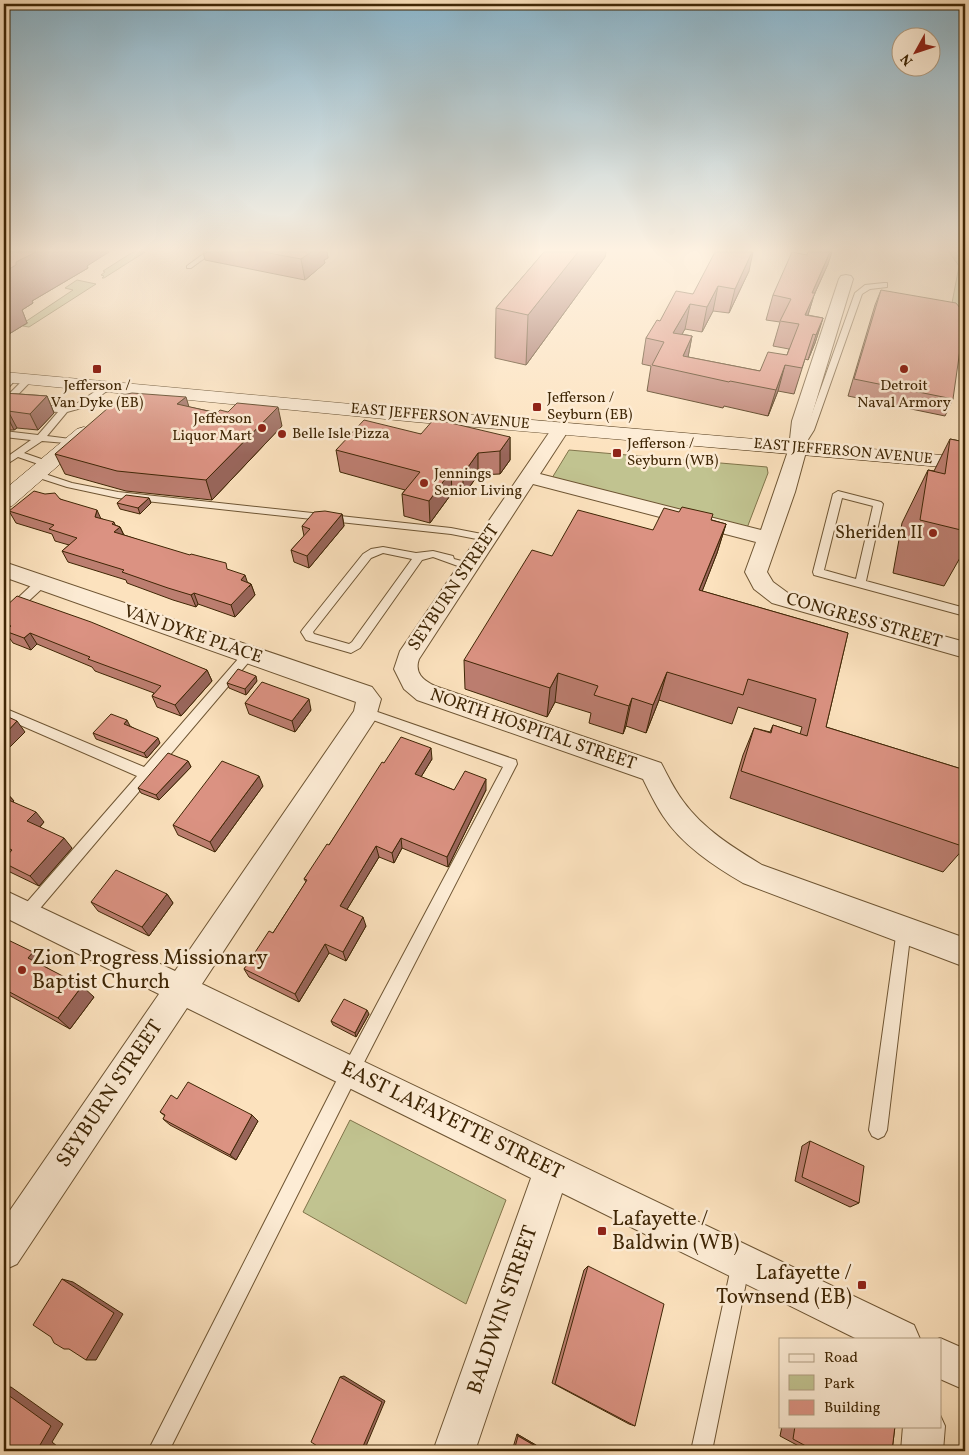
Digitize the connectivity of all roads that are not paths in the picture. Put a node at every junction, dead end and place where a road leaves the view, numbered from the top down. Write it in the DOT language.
graph roads {
  1 [pos="833,320"];
  2 [pos="849,320"];
  3 [pos="12,380"];
  4 [pos="108,386"];
  5 [pos="138,389"];
  6 [pos="7,405"];
  7 [pos="36,409"];
  8 [pos="64,411"];
  9 [pos="561,428"];
  10 [pos="4,434"];
  11 [pos="40,438"];
  12 [pos="75,442"];
  13 [pos="798,448"];
  14 [pos="17,454"];
  15 [pos="4,463"];
  16 [pos="965,463"];
  17 [pos="42,469"];
  18 [pos="529,477"];
  19 [pos="8,493"];
  20 [pos="487,538"];
  21 [pos="768,539"];
  22 [pos="424,556"];
  23 [pos="459,564"];
  24 [pos="4,568"];
  25 [pos="42,582"];
  26 [pos="860,584"];
  27 [pos="965,612"];
  28 [pos="4,617"];
  29 [pos="965,650"];
  30 [pos="248,654"];
  31 [pos="407,676"];
  32 [pos="366,713"];
  33 [pos="4,714"];
  34 [pos="146,774"];
  35 [pos="15,908"];
  36 [pos="904,930"];
  37 [pos="965,952"];
  38 [pos="180,989"];
  39 [pos="350,1072"];
  40 [pos="878,1130"];
  41 [pos="552,1170"];
  42 [pos="4,1251"];
  43 [pos="741,1262"];
  44 [pos="898,1338"];
  45 [pos="942,1359"];
  46 [pos="965,1370"];
  47 [pos="924,1428"];
  48 [pos="158,1451"];
  49 [pos="454,1451"];
  50 [pos="702,1451"];
  51 [pos="922,1451"];
  1 -- 13 [label="street"];
  2 -- 13 [label="lane"];
  3 -- 4 [label="main road, EAST JEFFERSON AVENUE"];
  3 -- 6 [label="lane"];
  4 -- 5 [label="main road, EAST JEFFERSON AVENUE"];
  4 -- 8 [label="lane"];
  5 -- 9 [label="main road, EAST JEFFERSON AVENUE"];
  5 -- 12 [label="main road"];
  7 -- 8 [label="lane"];
  8 -- 11 [label="lane"];
  9 -- 13 [label="main road, EAST JEFFERSON AVENUE"];
  9 -- 18 [label="street, SEYBURN STREET"];
  10 -- 11 [label="lane"];
  11 -- 12 [label="lane"];
  11 -- 14 [label="lane"];
  12 -- 17 [label="main road"];
  13 -- 16 [label="main road, EAST JEFFERSON AVENUE"];
  13 -- 21 [label="street"];
  14 -- 15 [label="lane"];
  14 -- 17 [label="lane"];
  17 -- 19 [label="main road"];
  17 -- 20 [label="lane"];
  18 -- 20 [label="street, SEYBURN STREET"];
  18 -- 21 [label="street"];
  20 -- 23 [label="street, SEYBURN STREET"];
  21 -- 29 [label="street, CONGRESS STREET"];
  22 -- 22 [label="lane"];
  22 -- 23 [label="lane"];
  23 -- 31 [label="street, SEYBURN STREET"];
  24 -- 25 [label="street, VAN DYKE PLACE"];
  25 -- 28 [label="lane"];
  25 -- 30 [label="street, VAN DYKE PLACE"];
  26 -- 26 [label="lane"];
  26 -- 27 [label="lane"];
  30 -- 32 [label="street, VAN DYKE PLACE"];
  30 -- 34 [label="lane"];
  31 -- 36 [label="street, NORTH HOSPITAL STREET"];
  32 -- 38 [label="street, SEYBURN STREET"];
  32 -- 39 [label="lane"];
  33 -- 34 [label="lane"];
  34 -- 35 [label="lane"];
  35 -- 38 [label="street, EAST LAFAYETTE STREET"];
  36 -- 37 [label="street, NORTH HOSPITAL STREET"];
  36 -- 40 [label="lane"];
  38 -- 39 [label="street, EAST LAFAYETTE STREET"];
  38 -- 42 [label="street, SEYBURN STREET"];
  39 -- 41 [label="street, EAST LAFAYETTE STREET"];
  39 -- 48 [label="lane"];
  41 -- 43 [label="street, EAST LAFAYETTE STREET"];
  41 -- 49 [label="street, BALDWIN STREET"];
  43 -- 44 [label="street, EAST LAFAYETTE STREET"];
  43 -- 50 [label="lane"];
  45 -- 46 [label="street"];
  47 -- 51 [label="street"];
}
